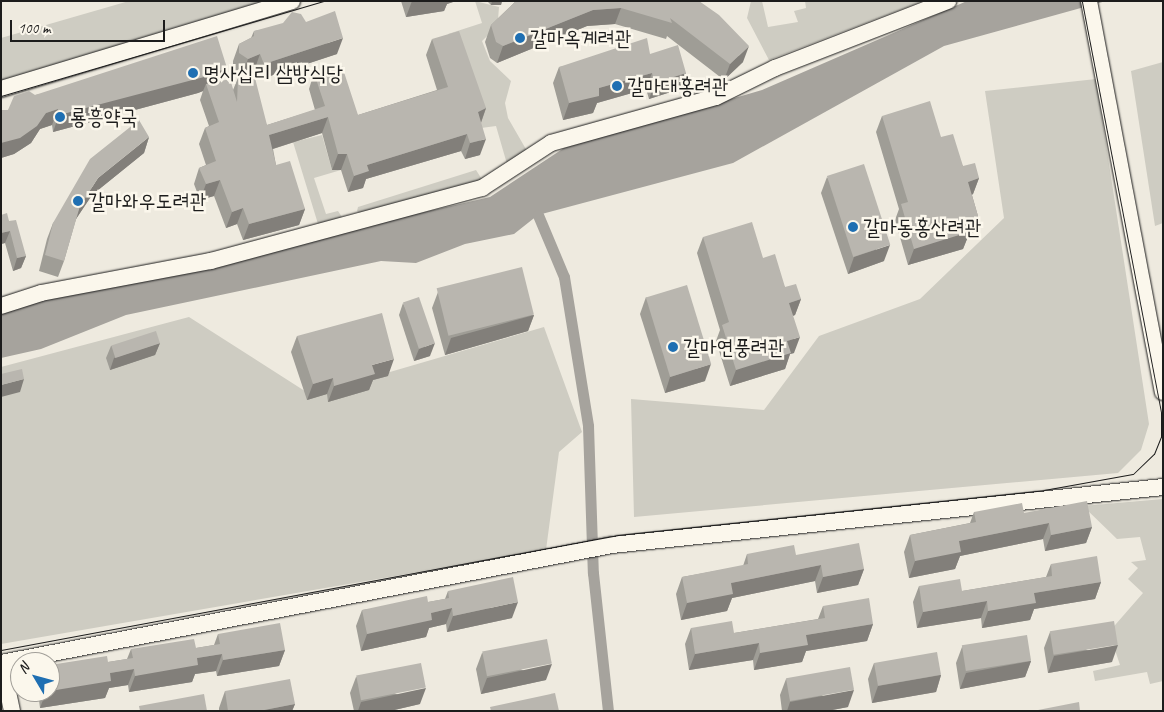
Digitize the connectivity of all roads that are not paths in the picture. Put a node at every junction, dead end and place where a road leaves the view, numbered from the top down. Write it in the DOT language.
graph roads {
  1 [pos="292,1"];
  2 [pos="948,1"];
  3 [pos="1089,1"];
  4 [pos="1,89"];
  5 [pos="1,306"];
  6 [pos="1163,392"];
  7 [pos="1163,487"];
  8 [pos="2,663"];
  9 [pos="12,711"];
  1 -- 4 [label="street"];
  2 -- 5 [label="street"];
  3 -- 6 [label="street"];
  7 -- 8 [label="street"];
  8 -- 9 [label="street"];
}
